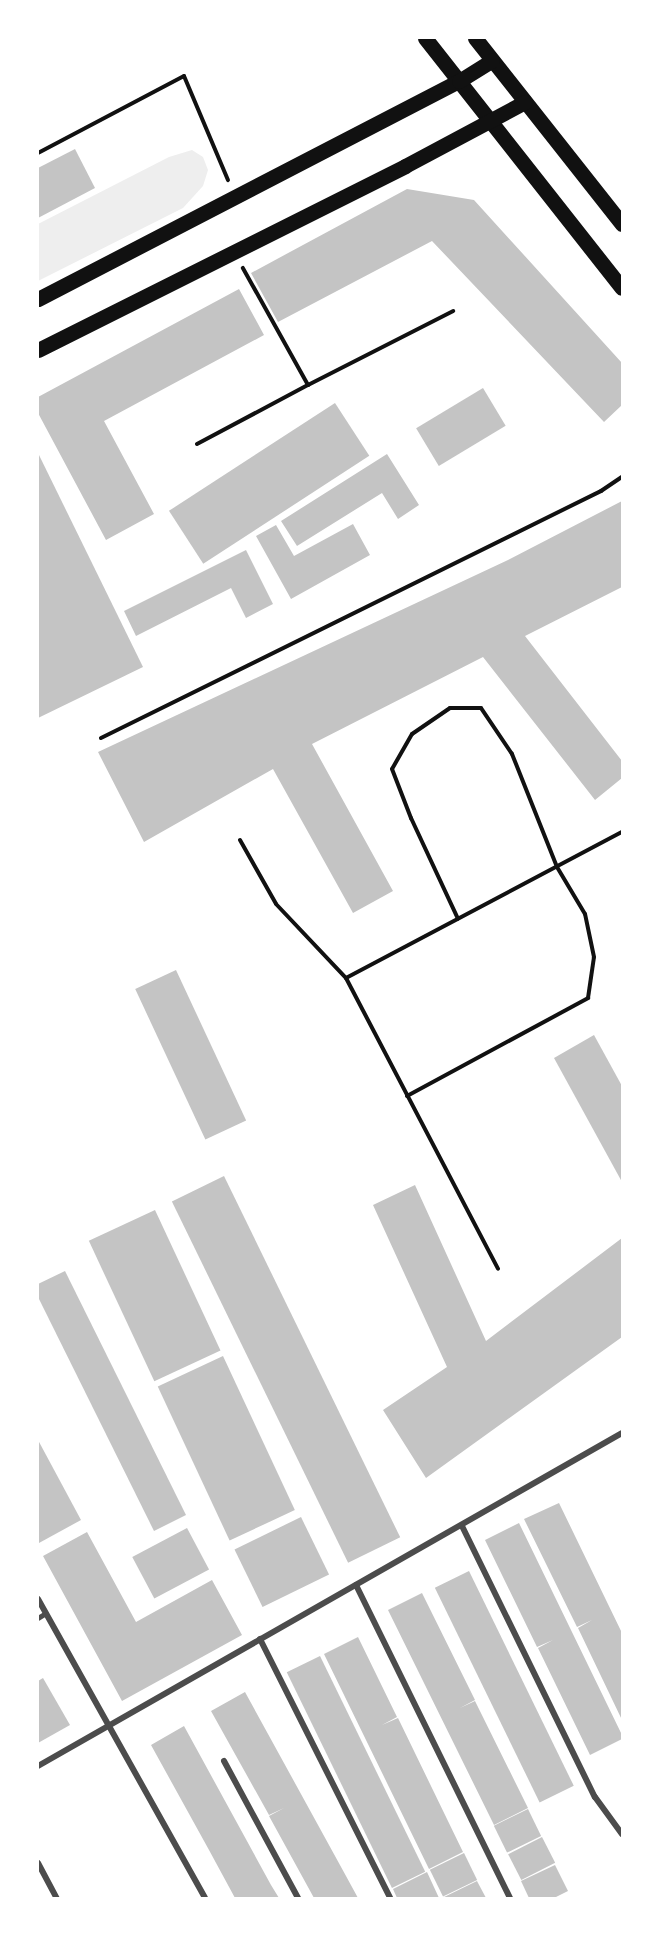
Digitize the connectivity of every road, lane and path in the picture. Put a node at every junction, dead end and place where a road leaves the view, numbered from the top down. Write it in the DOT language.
graph roads {
  1 [pos="425,38"];
  2 [pos="475,38"];
  3 [pos="492,60"];
  4 [pos="459,81"];
  5 [pos="525,102"];
  6 [pos="491,122"];
  7 [pos="38,153"];
  8 [pos="235,197"];
  9 [pos="622,224"];
  10 [pos="234,252"];
  11 [pos="622,288"];
  12 [pos="38,298"];
  13 [pos="453,311"];
  14 [pos="38,350"];
  15 [pos="308,385"];
  16 [pos="197,444"];
  17 [pos="622,477"];
  18 [pos="101,738"];
  19 [pos="622,832"];
  20 [pos="240,840"];
  21 [pos="557,867"];
  22 [pos="458,919"];
  23 [pos="346,978"];
  24 [pos="407,1096"];
  25 [pos="498,1269"];
  26 [pos="622,1432"];
  27 [pos="462,1526"];
  28 [pos="356,1585"];
  29 [pos="38,1599"];
  30 [pos="45,1613"];
  31 [pos="38,1618"];
  32 [pos="260,1639"];
  33 [pos="108,1725"];
  34 [pos="224,1761"];
  35 [pos="38,1766"];
  36 [pos="622,1834"];
  37 [pos="38,1863"];
  38 [pos="57,1899"];
  39 [pos="205,1899"];
  40 [pos="298,1899"];
  41 [pos="390,1899"];
  42 [pos="510,1899"];
  1 -- 4 [label="main road"];
  2 -- 3 [label="main road"];
  3 -- 4 [label="main road"];
  3 -- 5 [label="main road"];
  4 -- 6 [label="main road"];
  4 -- 8 [label="main road"];
  5 -- 6 [label="main road"];
  5 -- 9 [label="main road"];
  6 -- 10 [label="main road"];
  6 -- 11 [label="main road"];
  7 -- 8 [label="path"];
  8 -- 12 [label="main road"];
  10 -- 14 [label="main road"];
  10 -- 15 [label="path"];
  13 -- 15 [label="path"];
  15 -- 16 [label="path"];
  17 -- 18 [label="path"];
  19 -- 21 [label="path"];
  20 -- 23 [label="path"];
  21 -- 22 [label="path"];
  21 -- 22 [label="path"];
  21 -- 24 [label="path"];
  22 -- 23 [label="path"];
  23 -- 24 [label="path"];
  24 -- 25 [label="path"];
  26 -- 27 [label="street"];
  27 -- 28 [label="street"];
  27 -- 36 [label="street"];
  28 -- 32 [label="street"];
  28 -- 42 [label="street"];
  29 -- 30 [label="street"];
  30 -- 31 [label="lane"];
  30 -- 33 [label="street"];
  32 -- 33 [label="street"];
  32 -- 41 [label="street"];
  33 -- 35 [label="street"];
  33 -- 39 [label="street"];
  34 -- 40 [label="street"];
  37 -- 38 [label="street"];
}
